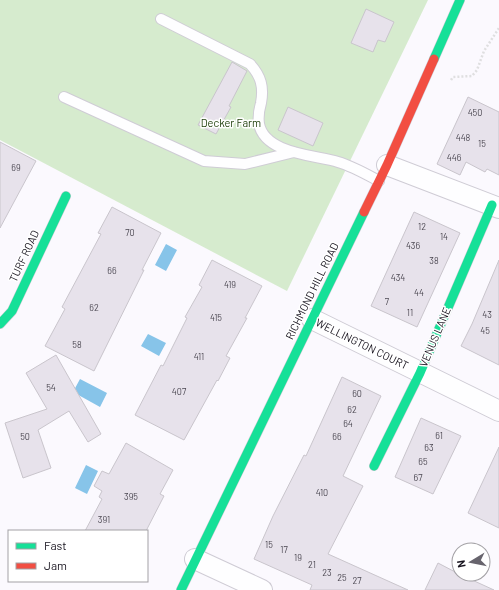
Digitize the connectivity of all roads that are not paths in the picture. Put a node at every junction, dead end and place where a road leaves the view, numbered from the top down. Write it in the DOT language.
graph roads {
  1 [pos="460,0"];
  2 [pos="161,19"];
  3 [pos="64,97"];
  4 [pos="294,152"];
  5 [pos="383,173"];
  6 [pos="66,196"];
  7 [pos="495,206"];
  8 [pos="312,319"];
  9 [pos="0,324"];
  10 [pos="420,373"];
  11 [pos="499,411"];
  12 [pos="374,466"];
  13 [pos="195,559"];
  14 [pos="181,590"];
  15 [pos="262,590"];
  1 -- 5 [label="street, RICHMOND HILL ROAD"];
  2 -- 4 [label="lane"];
  3 -- 4 [label="lane"];
  4 -- 5 [label="lane"];
  5 -- 7 [label="street, VENUS LANE"];
  5 -- 8 [label="street, RICHMOND HILL ROAD"];
  6 -- 9 [label="street, TURF ROAD"];
  7 -- 10 [label="street, VENUS LANE"];
  8 -- 10 [label="street, WELLINGTON COURT"];
  8 -- 13 [label="street, RICHMOND HILL ROAD"];
  10 -- 11 [label="street, WELLINGTON COURT"];
  10 -- 12 [label="street, VENUS LANE"];
  13 -- 14 [label="street, RICHMOND HILL ROAD"];
  13 -- 15 [label="street"];
}
